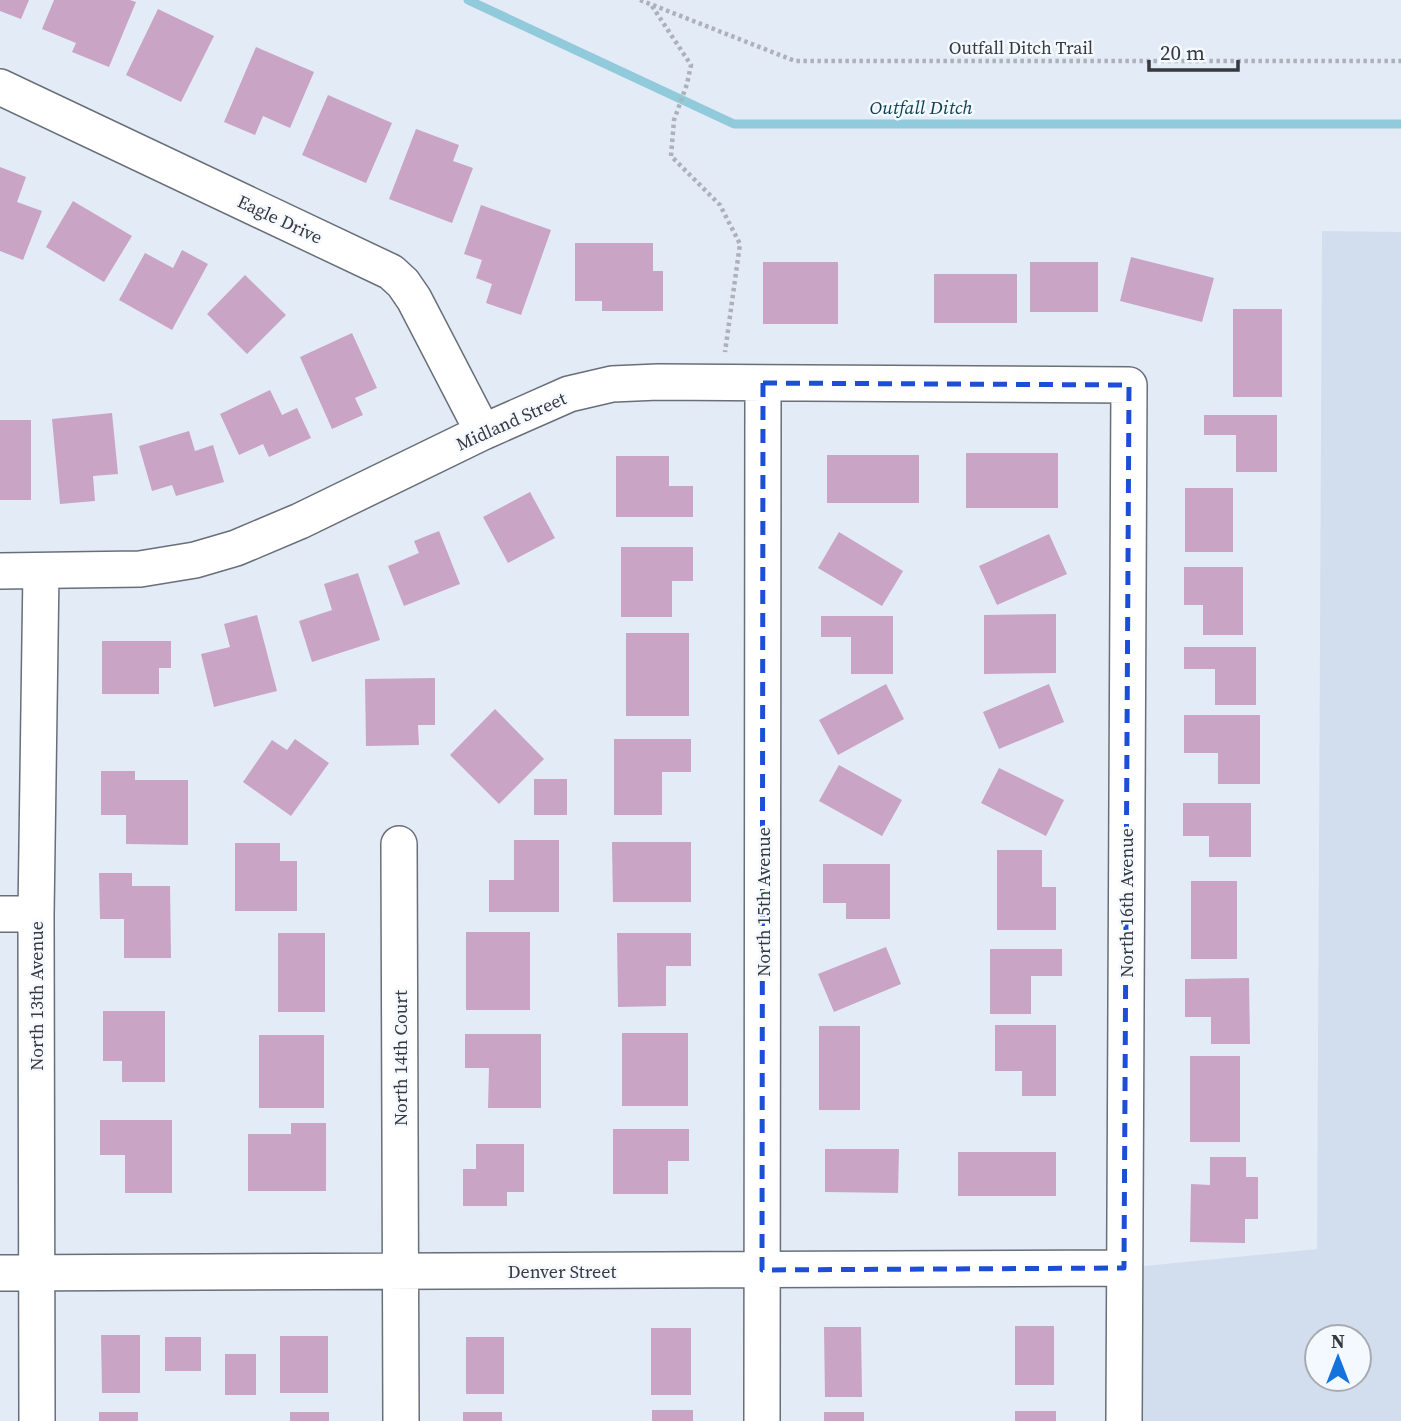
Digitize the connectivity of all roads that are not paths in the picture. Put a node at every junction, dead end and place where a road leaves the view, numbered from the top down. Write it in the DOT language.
graph roads {
  1 [pos="0,87"];
  2 [pos="763,383"];
  3 [pos="1129,386"];
  4 [pos="483,432"];
  5 [pos="0,571"];
  6 [pos="41,571"];
  7 [pos="400,844"];
  8 [pos="0,914"];
  9 [pos="36,914"];
  10 [pos="1124,1268"];
  11 [pos="762,1270"];
  12 [pos="401,1271"];
  13 [pos="0,1273"];
  14 [pos="37,1273"];
  15 [pos="37,1421"];
  16 [pos="401,1421"];
  17 [pos="762,1421"];
  18 [pos="1124,1421"];
  1 -- 4 [label="street, Eagle Drive"];
  2 -- 3 [label="street, Midland Street"];
  2 -- 4 [label="street, Midland Street"];
  2 -- 11 [label="street, North 15th Avenue"];
  3 -- 10 [label="street, North 16th Avenue"];
  4 -- 6 [label="street, Midland Street"];
  5 -- 6 [label="street, Midland Street"];
  6 -- 9 [label="street, North 13th Avenue"];
  7 -- 12 [label="street, North 14th Court"];
  8 -- 9 [label="street"];
  9 -- 14 [label="street, North 13th Avenue"];
  10 -- 11 [label="street, Denver Street"];
  10 -- 18 [label="street, North 16th Avenue"];
  11 -- 12 [label="street, Denver Street"];
  11 -- 17 [label="street, North 15th Avenue"];
  12 -- 14 [label="street, Denver Street"];
  12 -- 16 [label="street, North 14th Court"];
  13 -- 14 [label="street, Denver Street"];
  14 -- 15 [label="street, North 13th Avenue"];
}
